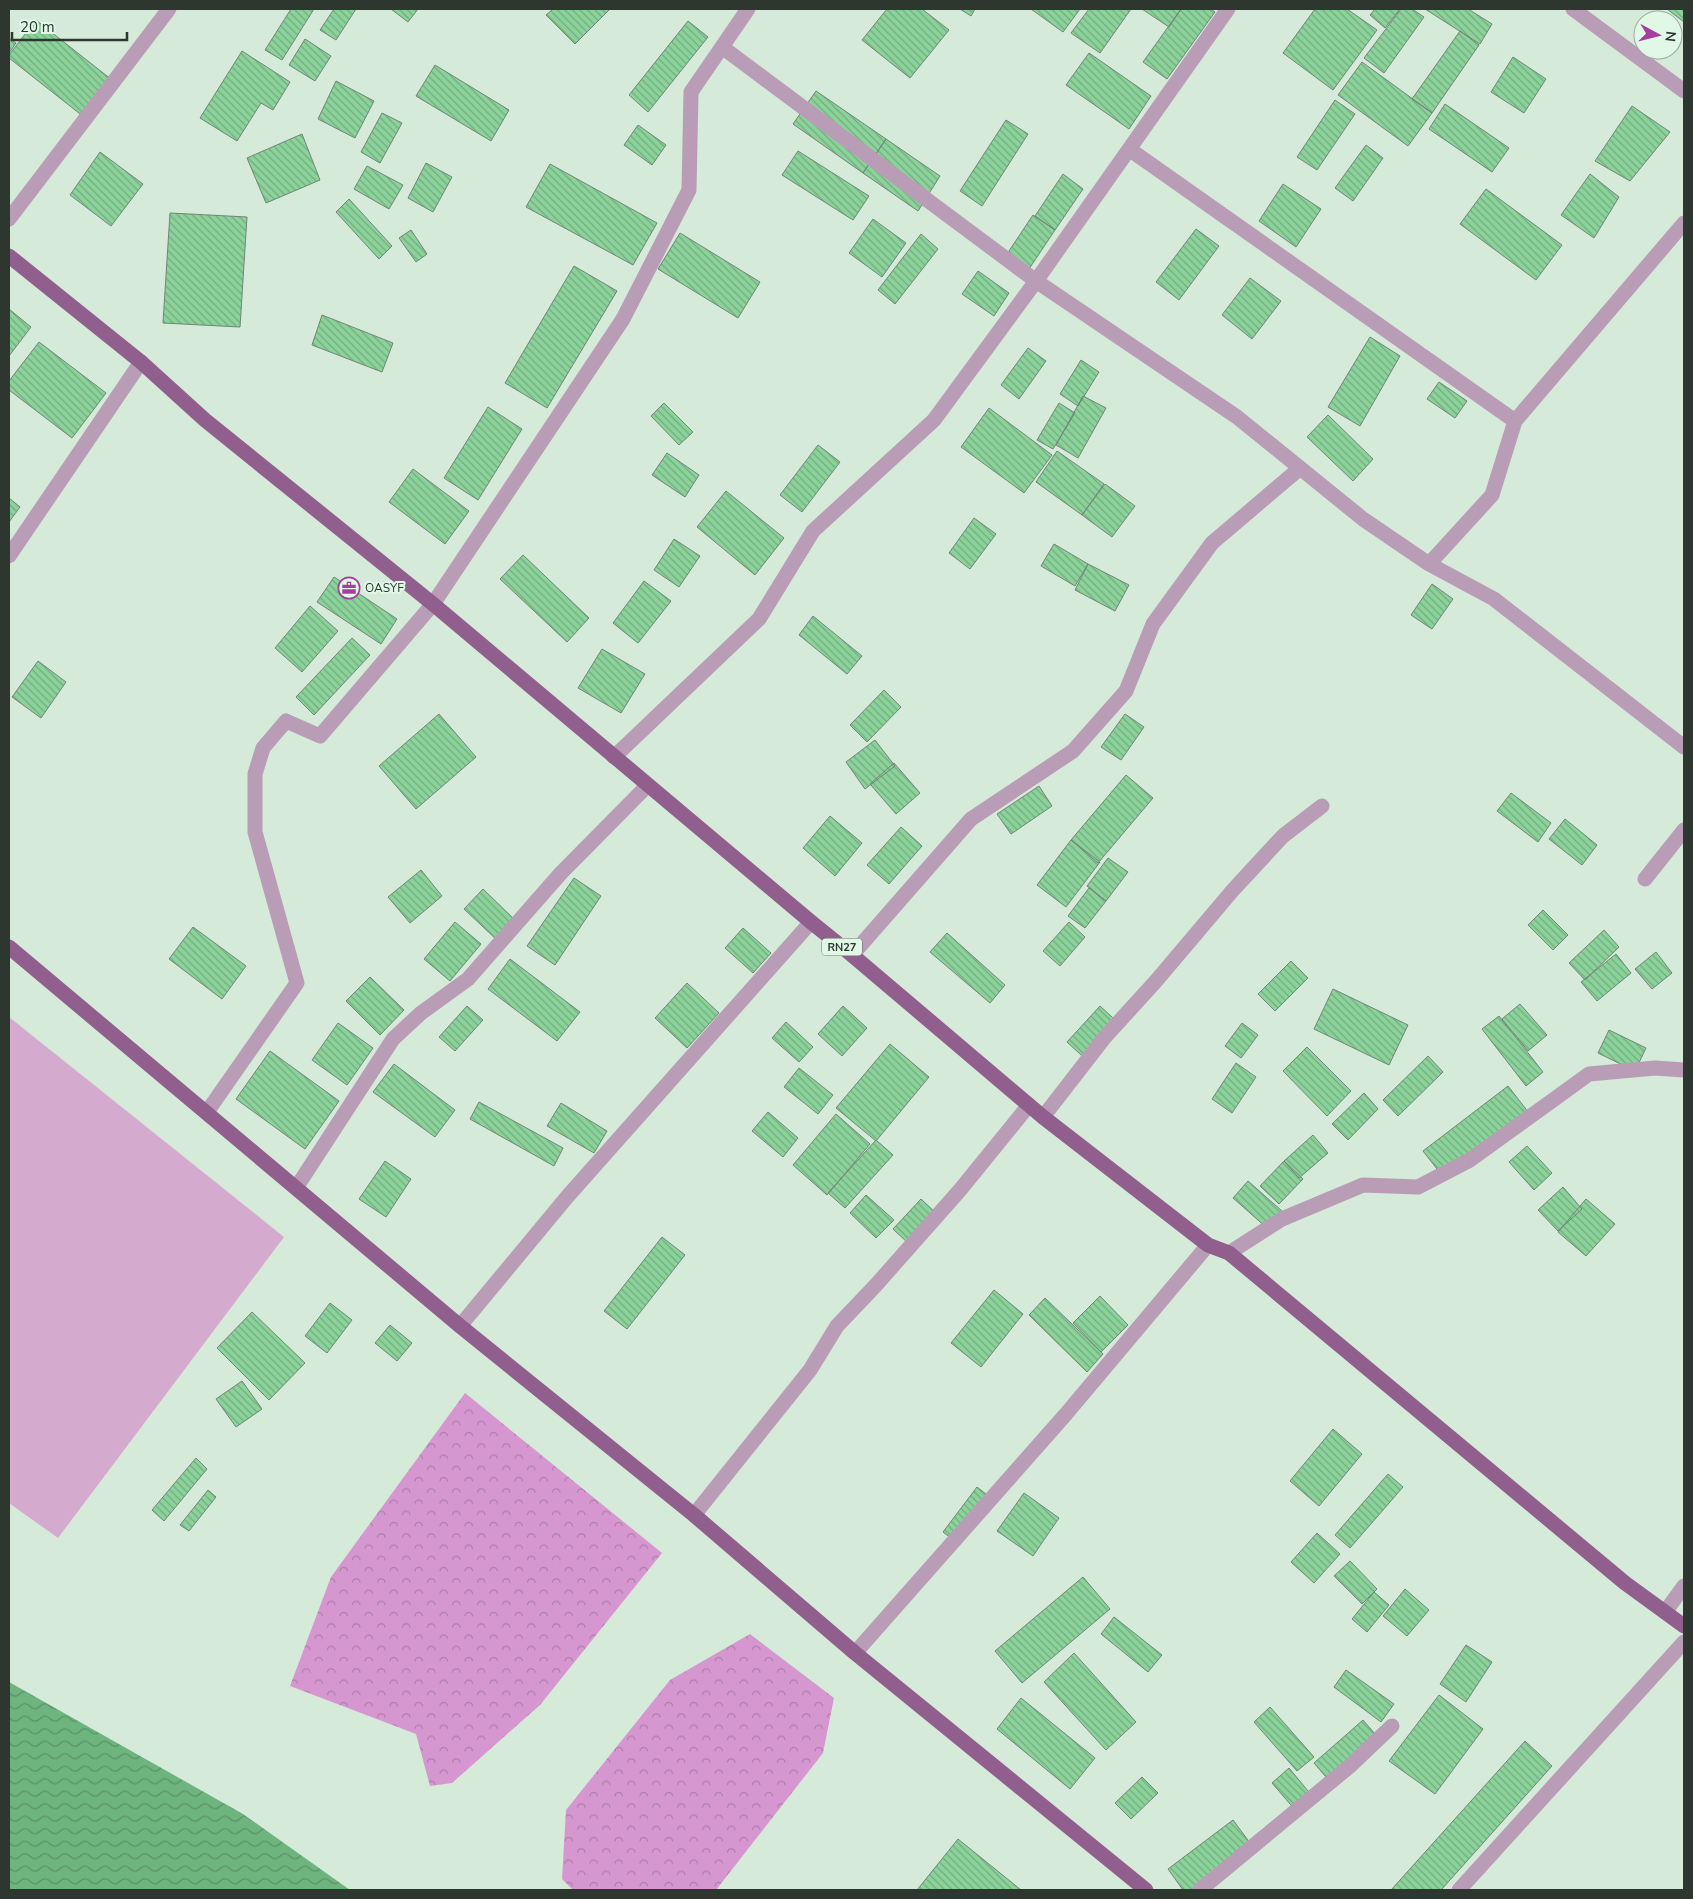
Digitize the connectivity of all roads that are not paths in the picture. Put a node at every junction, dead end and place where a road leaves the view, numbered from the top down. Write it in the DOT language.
graph roads {
  1 [pos="169,9"];
  2 [pos="748,9"];
  3 [pos="1228,9"];
  4 [pos="1573,9"];
  5 [pos="722,47"];
  6 [pos="1684,91"];
  7 [pos="1129,148"];
  8 [pos="9,219"];
  9 [pos="1684,223"];
  10 [pos="9,256"];
  11 [pos="1036,281"];
  12 [pos="142,362"];
  13 [pos="1515,421"];
  14 [pos="1299,469"];
  15 [pos="9,556"];
  16 [pos="1429,564"];
  17 [pos="433,604"];
  18 [pos="1684,747"];
  19 [pos="614,756"];
  20 [pos="648,785"];
  21 [pos="1322,806"];
  22 [pos="1684,830"];
  23 [pos="1645,880"];
  24 [pos="811,922"];
  25 [pos="9,947"];
  26 [pos="852,954"];
  27 [pos="1684,1070"];
  28 [pos="1029,1105"];
  29 [pos="207,1112"];
  30 [pos="1043,1117"];
  31 [pos="296,1188"];
  32 [pos="1208,1245"];
  33 [pos="1229,1253"];
  34 [pos="460,1326"];
  35 [pos="694,1515"];
  36 [pos="1684,1586"];
  37 [pos="1665,1612"];
  38 [pos="1684,1626"];
  39 [pos="1684,1642"];
  40 [pos="855,1653"];
  41 [pos="1392,1726"];
  42 [pos="1146,1890"];
  43 [pos="1200,1890"];
  44 [pos="1459,1890"];
  1 -- 8 [label="street"];
  2 -- 5 [label="street"];
  3 -- 7 [label="street"];
  4 -- 6 [label="street"];
  5 -- 11 [label="street"];
  5 -- 17 [label="street"];
  7 -- 11 [label="street"];
  7 -- 13 [label="street"];
  9 -- 13 [label="street"];
  10 -- 12 [label="main road, RN27"];
  11 -- 14 [label="street"];
  11 -- 19 [label="street"];
  12 -- 15 [label="street"];
  12 -- 17 [label="main road, RN27"];
  13 -- 16 [label="street"];
  14 -- 16 [label="street"];
  14 -- 26 [label="street"];
  16 -- 18 [label="street"];
  17 -- 19 [label="main road, RN27"];
  17 -- 29 [label="street"];
  19 -- 20 [label="main road, RN27"];
  20 -- 24 [label="main road, RN27"];
  20 -- 31 [label="street"];
  21 -- 30 [label="street"];
  22 -- 23 [label="street"];
  24 -- 26 [label="main road, RN27"];
  24 -- 34 [label="street"];
  25 -- 29 [label="main road"];
  26 -- 28 [label="main road, RN27"];
  27 -- 33 [label="street"];
  28 -- 30 [label="main road, RN27"];
  28 -- 35 [label="street"];
  29 -- 31 [label="main road"];
  30 -- 32 [label="main road, RN27"];
  31 -- 34 [label="main road"];
  32 -- 33 [label="main road, RN27"];
  32 -- 40 [label="street"];
  33 -- 37 [label="main road, RN27"];
  34 -- 35 [label="main road"];
  35 -- 40 [label="main road"];
  36 -- 37 [label="street"];
  37 -- 38 [label="main road, RN27"];
  39 -- 44 [label="street"];
  40 -- 42 [label="main road"];
  41 -- 43 [label="street"];
}
